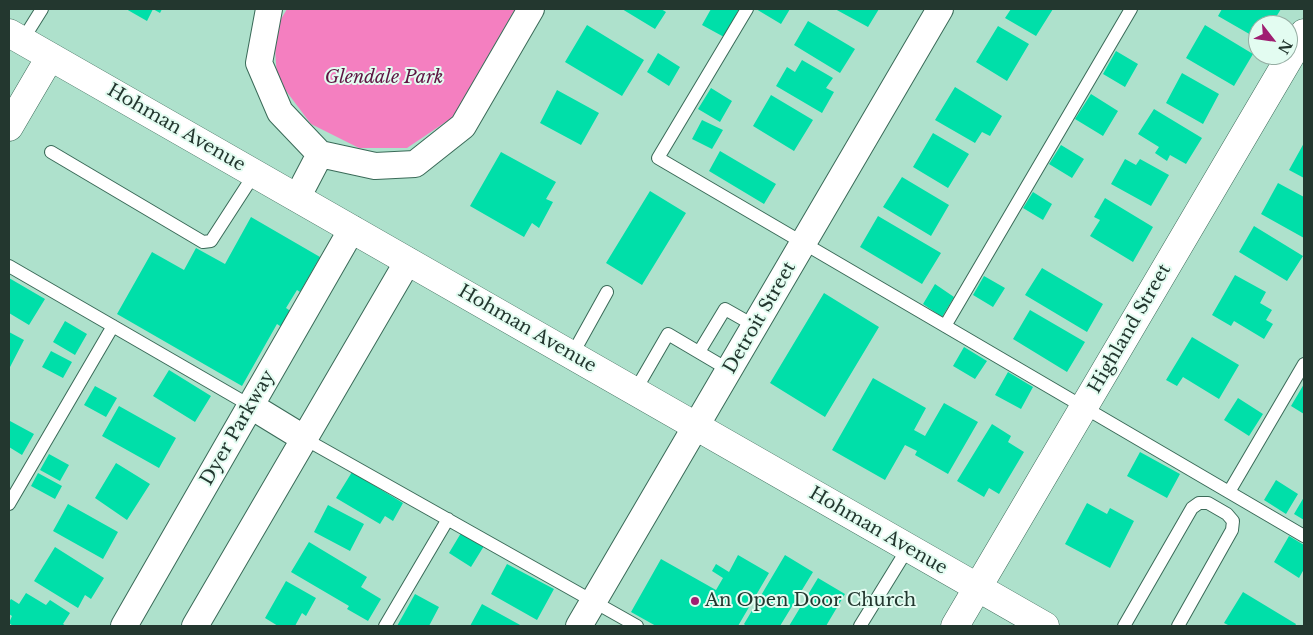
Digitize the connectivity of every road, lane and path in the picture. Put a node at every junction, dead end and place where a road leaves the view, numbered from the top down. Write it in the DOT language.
graph roads {
  1 [pos="42,9"];
  2 [pos="269,9"];
  3 [pos="531,9"];
  4 [pos="747,9"];
  5 [pos="940,9"];
  6 [pos="1131,9"];
  7 [pos="1304,32"];
  8 [pos="15,37"];
  9 [pos="50,56"];
  10 [pos="9,127"];
  11 [pos="51,152"];
  12 [pos="320,154"];
  13 [pos="255,173"];
  14 [pos="297,198"];
  15 [pos="352,229"];
  16 [pos="803,243"];
  17 [pos="408,261"];
  18 [pos="9,266"];
  19 [pos="607,292"];
  20 [pos="113,326"];
  21 [pos="755,326"];
  22 [pos="945,326"];
  23 [pos="699,352"];
  24 [pos="572,355"];
  25 [pos="1304,364"];
  26 [pos="729,370"];
  27 [pos="635,391"];
  28 [pos="251,406"];
  29 [pos="1084,407"];
  30 [pos="696,426"];
  31 [pos="305,439"];
  32 [pos="1229,492"];
  33 [pos="9,504"];
  34 [pos="448,519"];
  35 [pos="1304,536"];
  36 [pos="908,548"];
  37 [pos="979,588"];
  38 [pos="593,602"];
  39 [pos="124,626"];
  40 [pos="195,626"];
  41 [pos="385,626"];
  42 [pos="579,626"];
  43 [pos="637,626"];
  44 [pos="860,626"];
  45 [pos="955,626"];
  46 [pos="1045,626"];
  47 [pos="1124,626"];
  48 [pos="1178,626"];
  1 -- 8 [label="lane"];
  2 -- 12 [label="street"];
  3 -- 12 [label="street"];
  4 -- 16 [label="lane"];
  5 -- 16 [label="street, Detroit Street"];
  6 -- 22 [label="lane"];
  7 -- 29 [label="main road, Highland Street"];
  8 -- 9 [label="main road, Hohman Avenue"];
  9 -- 10 [label="main road"];
  9 -- 13 [label="main road, Hohman Avenue"];
  11 -- 13 [label="lane"];
  12 -- 14 [label="street"];
  13 -- 14 [label="main road, Hohman Avenue"];
  14 -- 15 [label="main road, Hohman Avenue"];
  15 -- 17 [label="main road, Hohman Avenue"];
  15 -- 28 [label="street, Dyer Parkway"];
  16 -- 21 [label="street, Detroit Street"];
  16 -- 22 [label="lane"];
  17 -- 24 [label="main road, Hohman Avenue"];
  17 -- 31 [label="street"];
  18 -- 20 [label="lane"];
  19 -- 24 [label="lane"];
  20 -- 28 [label="lane"];
  20 -- 33 [label="lane"];
  21 -- 23 [label="lane"];
  21 -- 26 [label="street, Detroit Street"];
  22 -- 29 [label="lane"];
  23 -- 26 [label="lane"];
  23 -- 27 [label="lane"];
  24 -- 27 [label="main road, Hohman Avenue"];
  25 -- 32 [label="lane"];
  26 -- 30 [label="street, Detroit Street"];
  27 -- 30 [label="main road, Hohman Avenue"];
  28 -- 31 [label="street"];
  28 -- 39 [label="street, Dyer Parkway"];
  29 -- 32 [label="lane"];
  29 -- 37 [label="main road, Highland Street"];
  30 -- 36 [label="main road, Hohman Avenue"];
  30 -- 38 [label="street, Detroit Street"];
  31 -- 34 [label="lane"];
  31 -- 40 [label="street"];
  32 -- 35 [label="lane"];
  34 -- 38 [label="lane"];
  34 -- 41 [label="lane"];
  36 -- 37 [label="main road, Hohman Avenue"];
  36 -- 44 [label="lane"];
  37 -- 45 [label="main road, Highland Street"];
  37 -- 46 [label="main road, Hohman Avenue"];
  38 -- 42 [label="street, Detroit Street"];
  38 -- 43 [label="lane"];
  47 -- 48 [label="lane"];
}
